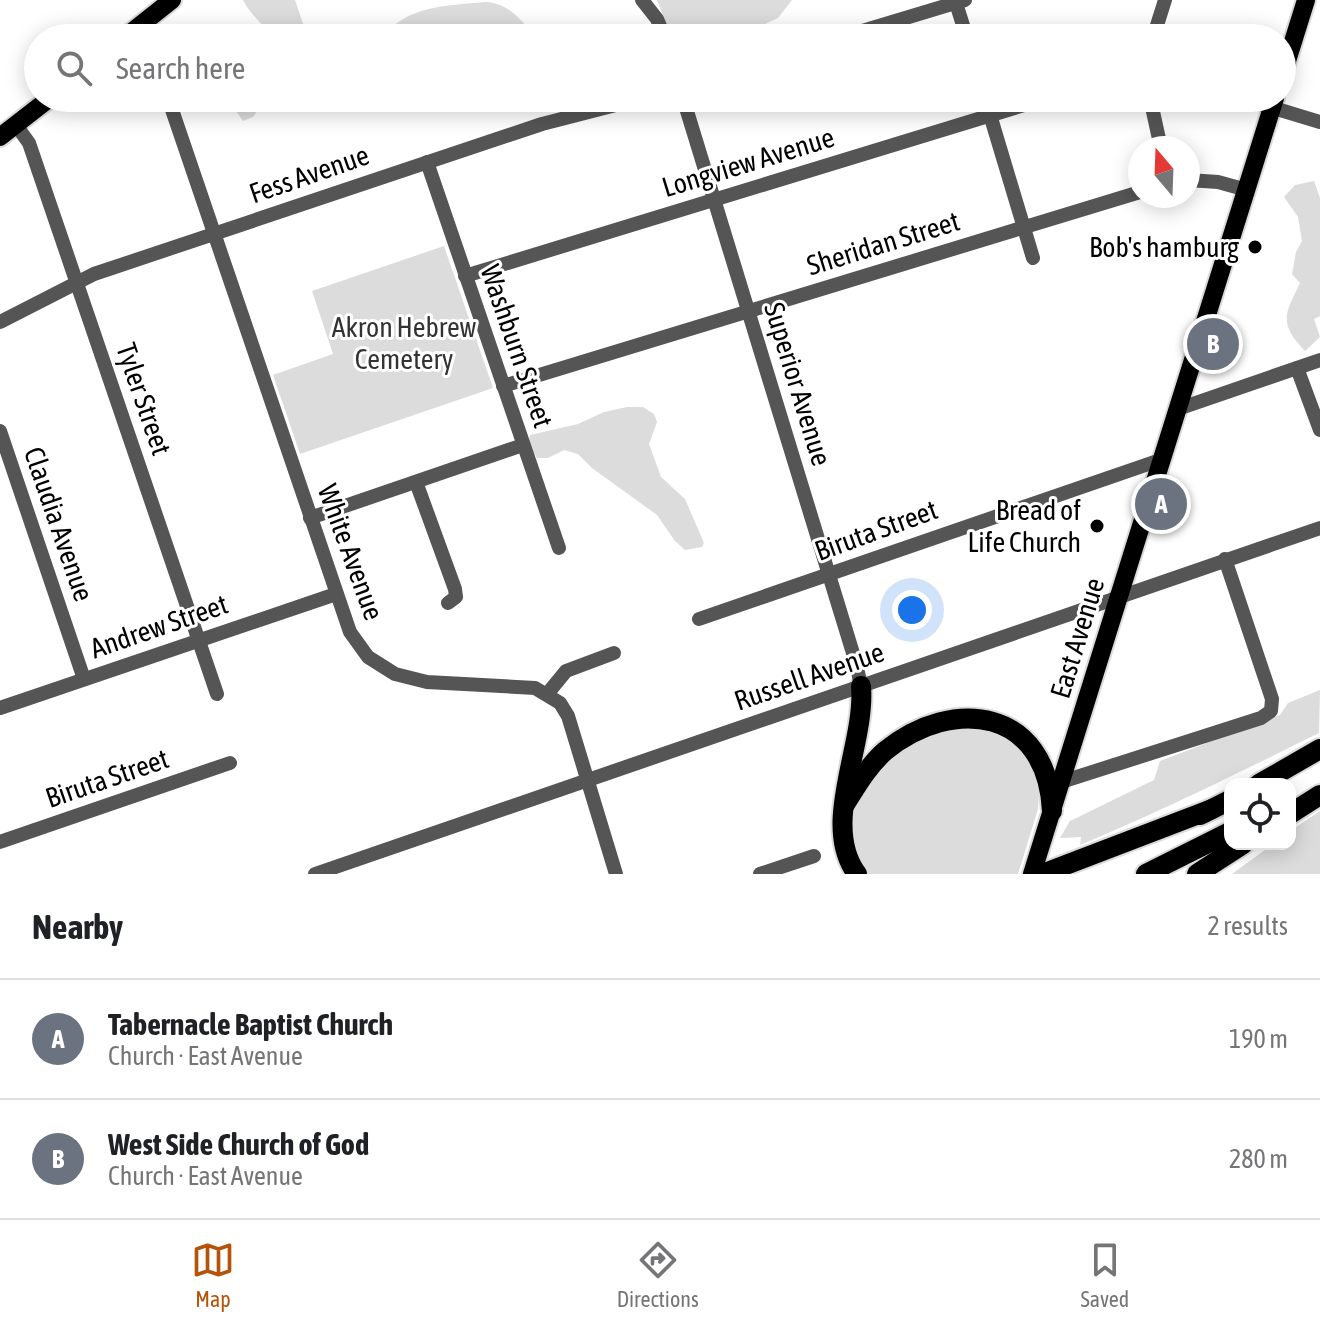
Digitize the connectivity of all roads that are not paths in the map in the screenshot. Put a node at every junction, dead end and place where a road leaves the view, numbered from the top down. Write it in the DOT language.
graph roads {
  1 [pos="172,0"];
  2 [pos="642,0"];
  3 [pos="1165,0"];
  4 [pos="1306,0"];
  5 [pos="959,1"];
  6 [pos="150,24"];
  7 [pos="659,24"];
  8 [pos="884,24"];
  9 [pos="964,24"];
  10 [pos="1157,24"];
  11 [pos="1296,32"];
  12 [pos="32,112"];
  13 [pos="173,112"];
  14 [pos="589,112"];
  15 [pos="687,112"];
  16 [pos="989,112"];
  17 [pos="1000,112"];
  18 [pos="1153,112"];
  19 [pos="1271,112"];
  20 [pos="1296,112"];
  21 [pos="990,115"];
  22 [pos="1320,122"];
  23 [pos="16,125"];
  24 [pos="1158,136"];
  25 [pos="0,137"];
  26 [pos="427,162"];
  27 [pos="1200,181"];
  28 [pos="1247,190"];
  29 [pos="1128,196"];
  30 [pos="714,199"];
  31 [pos="1025,227"];
  32 [pos="214,233"];
  33 [pos="1033,258"];
  34 [pos="465,276"];
  35 [pos="77,284"];
  36 [pos="749,311"];
  37 [pos="0,322"];
  38 [pos="1320,360"];
  39 [pos="1297,368"];
  40 [pos="503,386"];
  41 [pos="1178,409"];
  42 [pos="1320,430"];
  43 [pos="0,431"];
  44 [pos="523,445"];
  45 [pos="1163,459"];
  46 [pos="416,482"];
  47 [pos="310,518"];
  48 [pos="1320,528"];
  49 [pos="559,548"];
  50 [pos="1225,559"];
  51 [pos="828,574"];
  52 [pos="336,594"];
  53 [pos="1120,595"];
  54 [pos="448,603"];
  55 [pos="699,619"];
  56 [pos="199,640"];
  57 [pos="614,653"];
  58 [pos="84,679"];
  59 [pos="861,686"];
  60 [pos="548,693"];
  61 [pos="217,694"];
  62 [pos="0,708"];
  63 [pos="1320,749"];
  64 [pos="230,763"];
  65 [pos="1269,778"];
  66 [pos="588,780"];
  67 [pos="1061,782"];
  68 [pos="1320,783"];
  69 [pos="1320,795"];
  70 [pos="1296,797"];
  71 [pos="1221,804"];
  72 [pos="844,806"];
  73 [pos="1296,810"];
  74 [pos="1052,811"];
  75 [pos="1224,835"];
  76 [pos="0,842"];
  77 [pos="1234,850"];
  78 [pos="814,856"];
  79 [pos="315,874"];
  80 [pos="616,874"];
  81 [pos="760,874"];
  82 [pos="857,874"];
  83 [pos="1032,874"];
  84 [pos="1042,874"];
  85 [pos="1078,874"];
  86 [pos="1146,874"];
  87 [pos="1197,874"];
  1 -- 6 [label="main road"];
  2 -- 7 [label="street"];
  3 -- 10 [label="street"];
  4 -- 11 [label="main road"];
  5 -- 8 [label="street"];
  5 -- 9 [label="street"];
  12 -- 23 [label="main road"];
  13 -- 32 [label="street, White Avenue"];
  14 -- 26 [label="street, Fess Avenue"];
  15 -- 30 [label="street, Superior Avenue"];
  16 -- 21 [label="street"];
  17 -- 21 [label="street, Longview Avenue"];
  18 -- 24 [label="street"];
  19 -- 28 [label="main road, East Avenue"];
  20 -- 22 [label="street"];
  21 -- 30 [label="street, Longview Avenue"];
  21 -- 31 [label="street"];
  23 -- 25 [label="main road"];
  23 -- 35 [label="street, Tyler Street"];
  26 -- 32 [label="street, Fess Avenue"];
  26 -- 34 [label="street, Washburn Street"];
  27 -- 28 [label="street"];
  28 -- 41 [label="main road, East Avenue"];
  29 -- 31 [label="street, Sheridan Street"];
  30 -- 34 [label="street, Longview Avenue"];
  30 -- 36 [label="street, Superior Avenue"];
  31 -- 33 [label="street"];
  31 -- 36 [label="street, Sheridan Street"];
  32 -- 35 [label="street, Fess Avenue"];
  32 -- 47 [label="street, White Avenue"];
  34 -- 40 [label="street, Washburn Street"];
  35 -- 37 [label="street, Fess Avenue"];
  35 -- 56 [label="street, Tyler Street"];
  36 -- 40 [label="street, Sheridan Street"];
  36 -- 51 [label="street, Superior Avenue"];
  38 -- 39 [label="street"];
  39 -- 41 [label="street"];
  39 -- 42 [label="street"];
  40 -- 44 [label="street, Washburn Street"];
  41 -- 45 [label="main road, East Avenue"];
  43 -- 58 [label="street, Claudia Avenue"];
  44 -- 46 [label="street"];
  44 -- 49 [label="street, Washburn Street"];
  45 -- 51 [label="street, Biruta Street"];
  45 -- 53 [label="main road, East Avenue"];
  46 -- 47 [label="street"];
  46 -- 54 [label="street"];
  47 -- 52 [label="street, White Avenue"];
  48 -- 50 [label="street, Russell Avenue"];
  50 -- 53 [label="street, Russell Avenue"];
  50 -- 67 [label="street"];
  51 -- 55 [label="street, Biruta Street"];
  51 -- 59 [label="street, Superior Avenue"];
  52 -- 56 [label="street, Andrew Street"];
  52 -- 60 [label="street, White Avenue"];
  53 -- 59 [label="street, Russell Avenue"];
  53 -- 67 [label="main road, East Avenue"];
  56 -- 58 [label="street, Andrew Street"];
  56 -- 61 [label="street, Tyler Street"];
  57 -- 60 [label="street"];
  58 -- 62 [label="street, Andrew Street"];
  59 -- 66 [label="street, Russell Avenue"];
  59 -- 72 [label="highway"];
  60 -- 66 [label="street"];
  63 -- 65 [label="highway"];
  64 -- 76 [label="street, Biruta Street"];
  66 -- 79 [label="street, Russell Avenue"];
  66 -- 80 [label="street"];
  67 -- 74 [label="main road, East Avenue"];
  68 -- 70 [label="highway"];
  69 -- 73 [label="highway"];
  71 -- 84 [label="highway"];
  71 -- 85 [label="highway"];
  72 -- 74 [label="highway"];
  72 -- 82 [label="highway"];
  74 -- 83 [label="main road, East Avenue"];
  75 -- 86 [label="highway"];
  77 -- 87 [label="highway"];
  78 -- 81 [label="street"];
}
